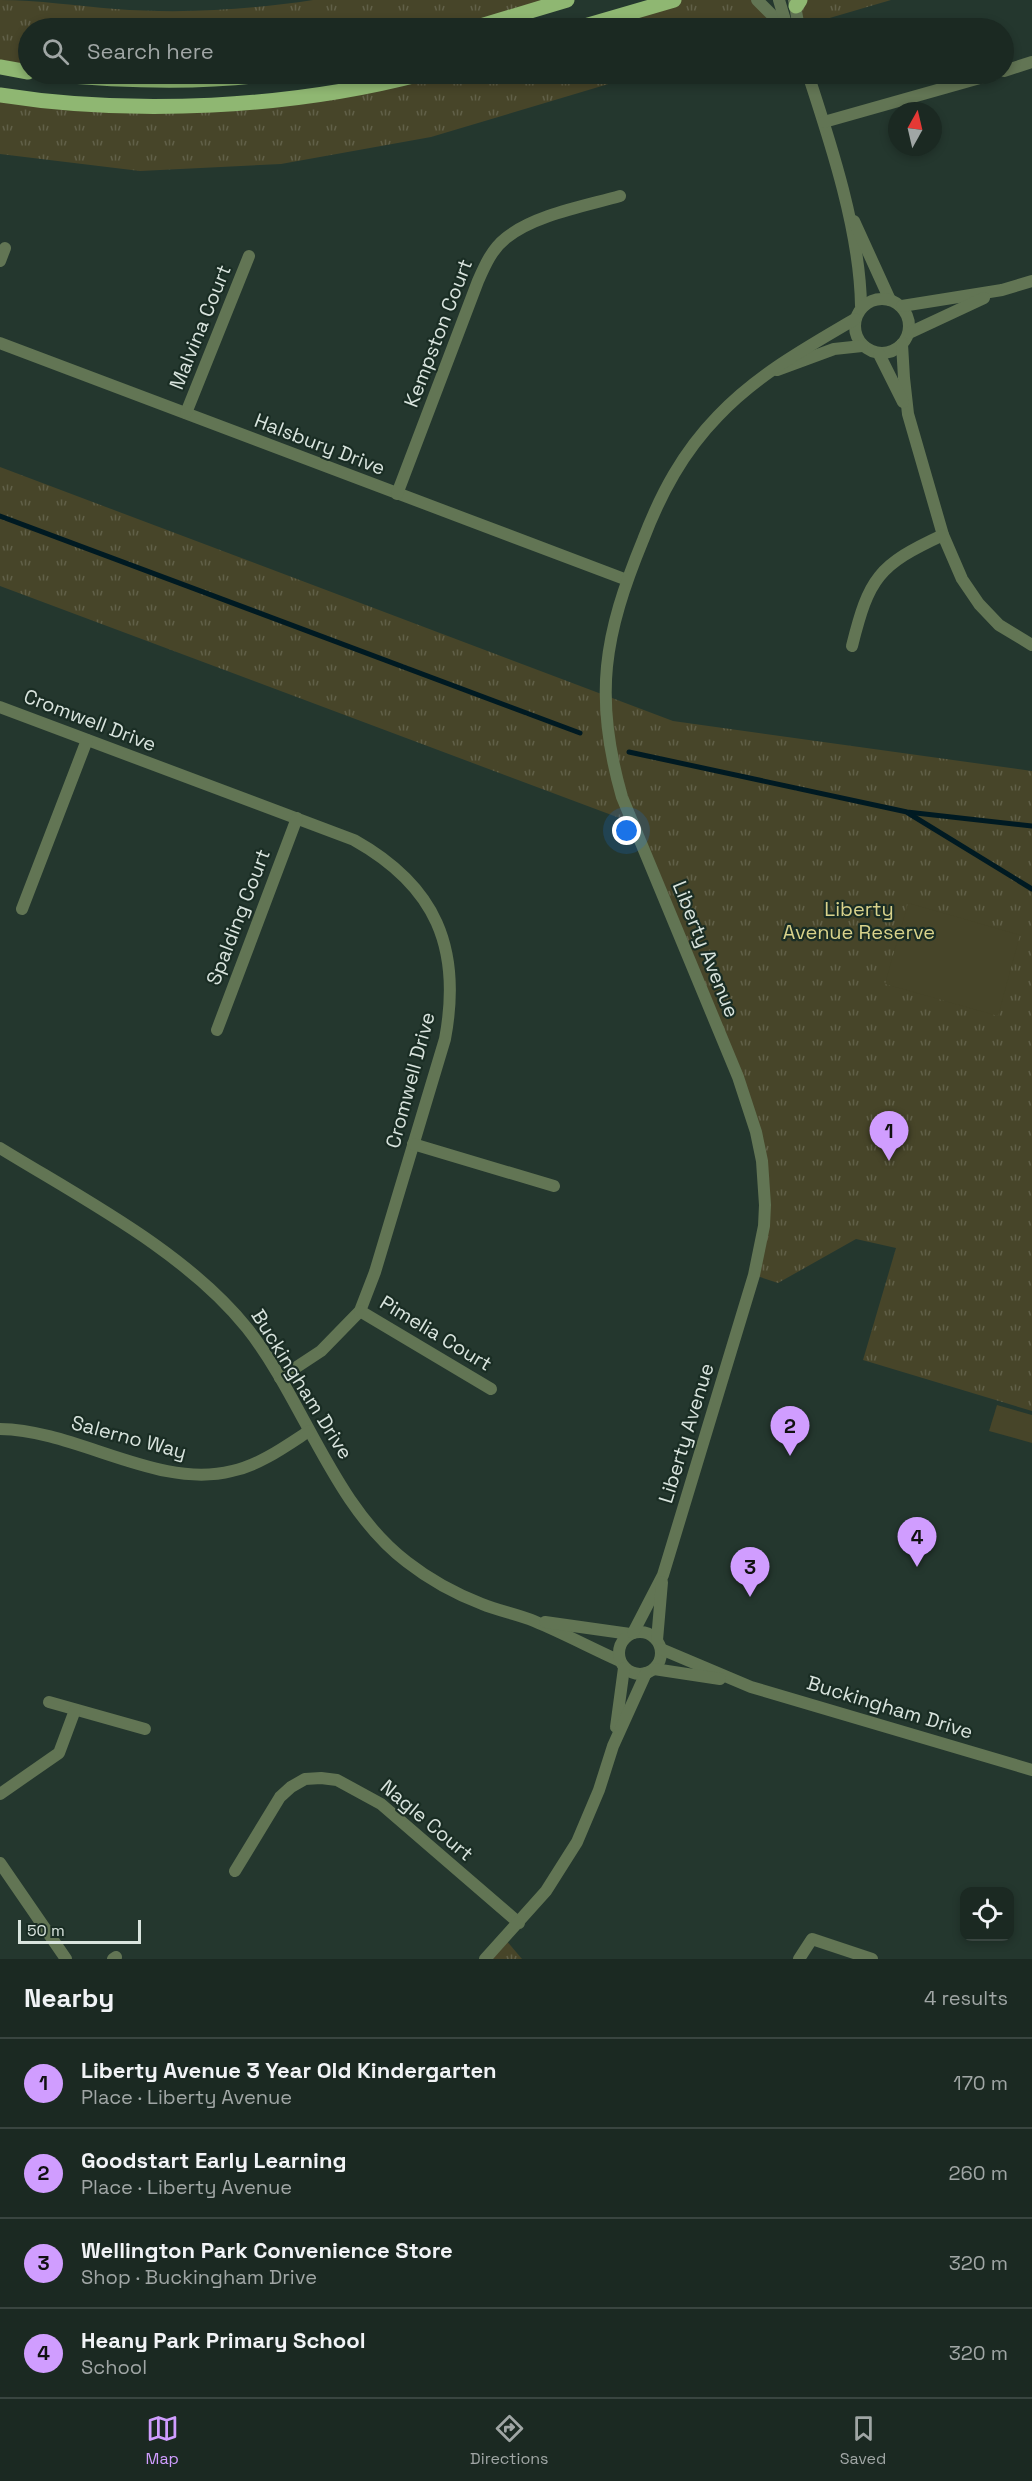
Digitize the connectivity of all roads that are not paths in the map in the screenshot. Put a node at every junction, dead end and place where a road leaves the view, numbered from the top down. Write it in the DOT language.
graph roads {
  1 [pos="567,0"];
  2 [pos="674,0"];
  3 [pos="758,0"];
  4 [pos="779,0"];
  5 [pos="797,2"];
  6 [pos="507,18"];
  7 [pos="612,18"];
  8 [pos="776,18"];
  9 [pos="784,18"];
  10 [pos="798,18"];
  11 [pos="1032,62"];
  12 [pos="0,67"];
  13 [pos="1014,68"];
  14 [pos="18,70"];
  15 [pos="371,84"];
  16 [pos="811,84"];
  17 [pos="959,84"];
  18 [pos="0,95"];
  19 [pos="824,122"];
  20 [pos="620,196"];
  21 [pos="844,198"];
  22 [pos="5,248"];
  23 [pos="249,256"];
  24 [pos="0,261"];
  25 [pos="1032,281"];
  26 [pos="1002,290"];
  27 [pos="890,300"];
  28 [pos="861,306"];
  29 [pos="902,306"];
  30 [pos="855,319"];
  31 [pos="909,333"];
  32 [pos="0,343"];
  33 [pos="902,344"];
  34 [pos="862,346"];
  35 [pos="879,354"];
  36 [pos="765,374"];
  37 [pos="186,413"];
  38 [pos="908,414"];
  39 [pos="397,494"];
  40 [pos="943,535"];
  41 [pos="627,580"];
  42 [pos="1032,645"];
  43 [pos="852,646"];
  44 [pos="0,707"];
  45 [pos="87,740"];
  46 [pos="297,818"];
  47 [pos="22,909"];
  48 [pos="217,1030"];
  49 [pos="413,1144"];
  50 [pos="0,1148"];
  51 [pos="554,1186"];
  52 [pos="360,1311"];
  53 [pos="280,1377"];
  54 [pos="491,1389"];
  55 [pos="0,1429"];
  56 [pos="309,1431"];
  57 [pos="663,1575"];
  58 [pos="532,1620"];
  59 [pos="632,1633"];
  60 [pos="659,1645"];
  61 [pos="622,1665"];
  62 [pos="650,1671"];
  63 [pos="736,1682"];
  64 [pos="49,1702"];
  65 [pos="75,1710"];
  66 [pos="145,1729"];
  67 [pos="613,1746"];
  68 [pos="1032,1770"];
  69 [pos="0,1794"];
  70 [pos="0,1863"];
  71 [pos="235,1871"];
  72 [pos="519,1923"];
  73 [pos="66,1959"];
  74 [pos="485,1959"];
  75 [pos="799,1959"];
  76 [pos="872,1959"];
  1 -- 6 [label="main road"];
  2 -- 7 [label="main road"];
  3 -- 8 [label="street"];
  4 -- 9 [label="street"];
  5 -- 10 [label="street"];
  11 -- 13 [label="street"];
  12 -- 14 [label="main road"];
  15 -- 18 [label="main road"];
  16 -- 19 [label="street"];
  17 -- 19 [label="street"];
  19 -- 21 [label="street"];
  20 -- 39 [label="street, Kempston Court"];
  21 -- 27 [label="street"];
  21 -- 28 [label="street"];
  22 -- 24 [label="street"];
  23 -- 37 [label="street, Malvina Court"];
  25 -- 26 [label="street"];
  26 -- 29 [label="street"];
  26 -- 31 [label="street"];
  27 -- 28 [label="street"];
  27 -- 29 [label="street"];
  28 -- 30 [label="street"];
  29 -- 31 [label="street"];
  30 -- 34 [label="street"];
  30 -- 36 [label="street, Liberty Avenue"];
  31 -- 33 [label="street"];
  32 -- 37 [label="street, Halsbury Drive"];
  33 -- 35 [label="street"];
  33 -- 38 [label="street"];
  34 -- 35 [label="street"];
  34 -- 36 [label="street, Liberty Avenue"];
  35 -- 38 [label="street"];
  36 -- 41 [label="street, Liberty Avenue"];
  37 -- 39 [label="street, Halsbury Drive"];
  38 -- 40 [label="street"];
  39 -- 41 [label="street, Halsbury Drive"];
  40 -- 42 [label="street"];
  40 -- 43 [label="street"];
  41 -- 57 [label="street, Liberty Avenue"];
  44 -- 45 [label="street, Cromwell Drive"];
  45 -- 46 [label="street, Cromwell Drive"];
  45 -- 47 [label="street"];
  46 -- 48 [label="street, Spalding Court"];
  46 -- 49 [label="street, Cromwell Drive"];
  49 -- 51 [label="street"];
  49 -- 52 [label="street, Cromwell Drive"];
  50 -- 53 [label="street, Buckingham Drive"];
  52 -- 53 [label="street, Cromwell Drive"];
  52 -- 54 [label="street, Pimelia Court"];
  53 -- 56 [label="street, Buckingham Drive"];
  55 -- 56 [label="street, Salerno Way"];
  56 -- 58 [label="street, Buckingham Drive"];
  57 -- 59 [label="street, Liberty Avenue"];
  57 -- 60 [label="street, Liberty Avenue"];
  58 -- 59 [label="street, Buckingham Drive"];
  58 -- 61 [label="street, Buckingham Drive"];
  59 -- 60 [label="street"];
  59 -- 61 [label="street"];
  60 -- 62 [label="street"];
  60 -- 63 [label="street, Buckingham Drive"];
  61 -- 62 [label="street"];
  61 -- 67 [label="street"];
  62 -- 63 [label="street, Buckingham Drive"];
  62 -- 67 [label="street"];
  63 -- 68 [label="street, Buckingham Drive"];
  64 -- 65 [label="street"];
  65 -- 66 [label="street"];
  65 -- 69 [label="street"];
  67 -- 72 [label="street"];
  70 -- 73 [label="street"];
  71 -- 72 [label="street, Nagle Court"];
  72 -- 74 [label="street"];
  75 -- 76 [label="street"];
}
